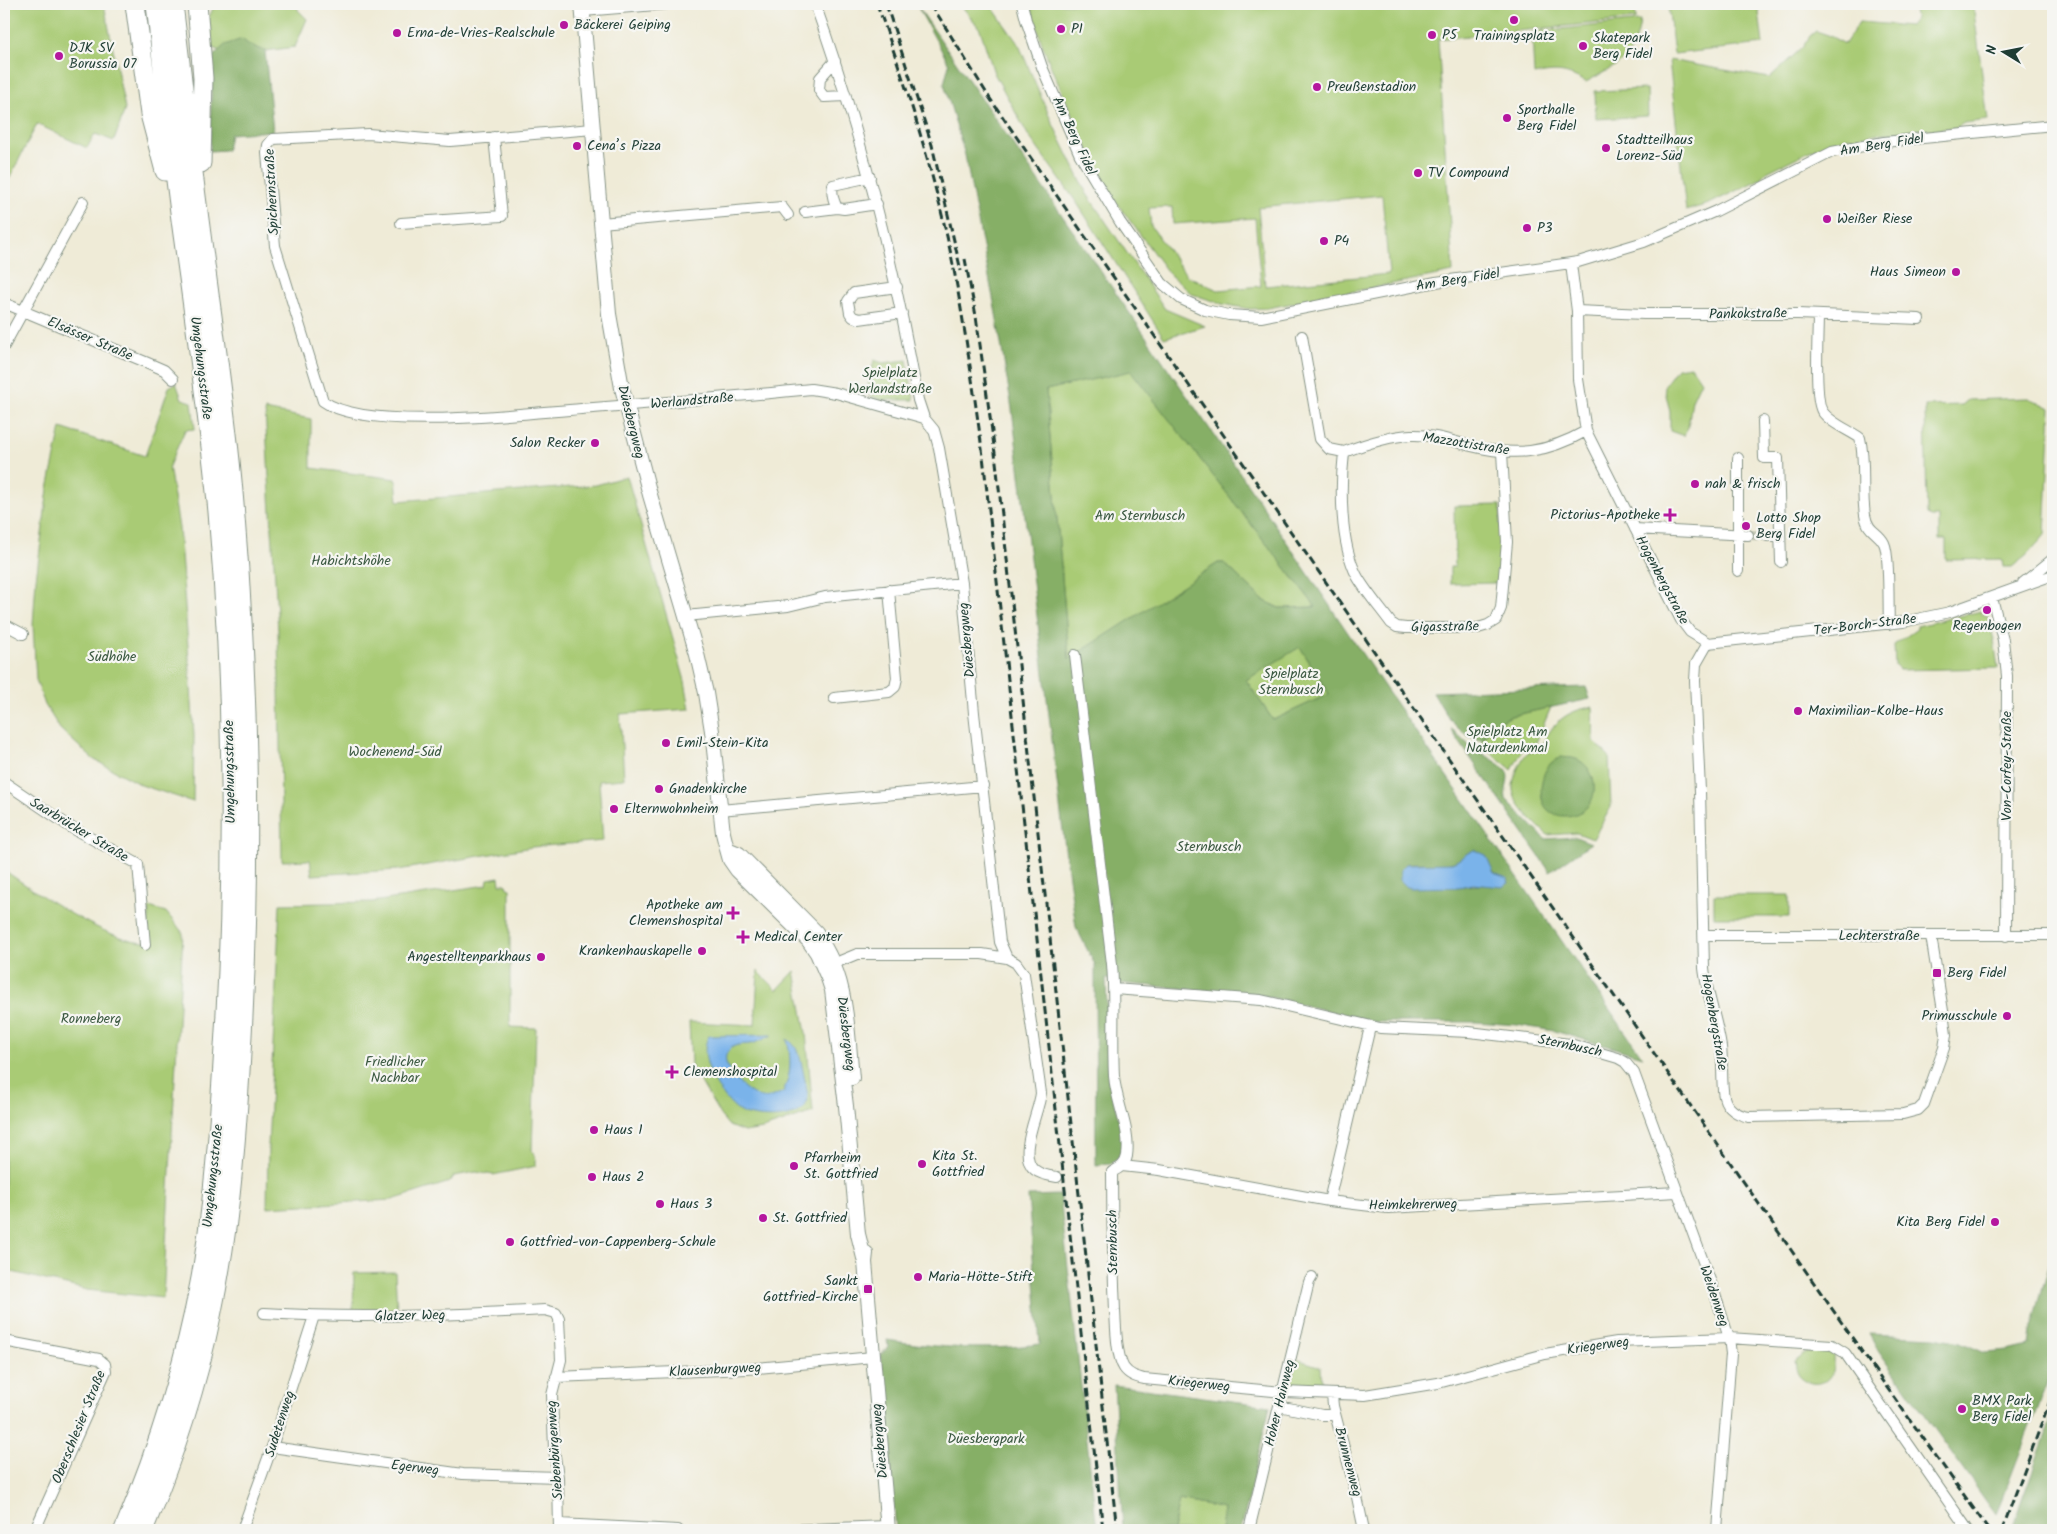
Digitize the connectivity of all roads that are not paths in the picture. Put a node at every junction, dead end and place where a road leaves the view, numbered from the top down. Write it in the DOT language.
graph roads {
  1 [pos="135,4"];
  2 [pos="156,4"];
  3 [pos="173,4"];
  4 [pos="197,4"];
  5 [pos="668,4"];
  6 [pos="814,4"];
  7 [pos="1022,4"];
  8 [pos="583,8"];
  9 [pos="835,61"];
  10 [pos="846,96"];
  11 [pos="2053,125"];
  12 [pos="593,130"];
  13 [pos="494,137"];
  14 [pos="870,177"];
  15 [pos="83,202"];
  16 [pos="877,204"];
  17 [pos="836,208"];
  18 [pos="805,212"];
  19 [pos="788,215"];
  20 [pos="401,223"];
  21 [pos="601,223"];
  22 [pos="191,226"];
  23 [pos="1571,264"];
  24 [pos="897,288"];
  25 [pos="4,303"];
  26 [pos="1577,310"];
  27 [pos="22,311"];
  28 [pos="902,314"];
  29 [pos="1818,315"];
  30 [pos="1919,318"];
  31 [pos="1302,336"];
  32 [pos="4,346"];
  33 [pos="174,379"];
  34 [pos="323,401"];
  35 [pos="626,406"];
  36 [pos="924,418"];
  37 [pos="1763,421"];
  38 [pos="1586,431"];
  39 [pos="1344,452"];
  40 [pos="1502,452"];
  41 [pos="1738,458"];
  42 [pos="1635,529"];
  43 [pos="1743,535"];
  44 [pos="1767,536"];
  45 [pos="1780,536"];
  46 [pos="2053,559"];
  47 [pos="1781,562"];
  48 [pos="1738,571"];
  49 [pos="2053,576"];
  50 [pos="962,583"];
  51 [pos="2016,588"];
  52 [pos="889,590"];
  53 [pos="1992,598"];
  54 [pos="686,616"];
  55 [pos="4,624"];
  56 [pos="1889,624"];
  57 [pos="23,634"];
  58 [pos="1708,642"];
  59 [pos="1075,655"];
  60 [pos="834,698"];
  61 [pos="4,782"];
  62 [pos="983,786"];
  63 [pos="720,810"];
  64 [pos="1704,935"];
  65 [pos="2053,935"];
  66 [pos="1931,936"];
  67 [pos="2006,936"];
  68 [pos="144,945"];
  69 [pos="1006,958"];
  70 [pos="829,966"];
  71 [pos="1114,988"];
  72 [pos="1370,1027"];
  73 [pos="1634,1073"];
  74 [pos="1122,1166"];
  75 [pos="1058,1177"];
  76 [pos="1677,1192"];
  77 [pos="1329,1201"];
  78 [pos="1312,1277"];
  79 [pos="264,1313"];
  80 [pos="556,1313"];
  81 [pos="314,1316"];
  82 [pos="1728,1338"];
  83 [pos="4,1341"];
  84 [pos="873,1357"];
  85 [pos="556,1377"];
  86 [pos="1137,1377"];
  87 [pos="1283,1392"];
  88 [pos="1332,1395"];
  89 [pos="1280,1406"];
  90 [pos="1335,1415"];
  91 [pos="272,1447"];
  92 [pos="558,1477"];
  93 [pos="1959,1526"];
  94 [pos="559,1527"];
  95 [pos="888,1528"];
  96 [pos="35,1530"];
  97 [pos="124,1530"];
  98 [pos="143,1530"];
  99 [pos="242,1530"];
  100 [pos="678,1530"];
  101 [pos="785,1530"];
  102 [pos="1249,1530"];
  103 [pos="1364,1530"];
  104 [pos="1717,1530"];
  105 [pos="1968,1530"];
  1 -- 22 [label="highway"];
  2 -- 22 [label="highway, Umgehungsstraße"];
  3 -- 22 [label="highway, Umgehungsstraße"];
  4 -- 22 [label="highway"];
  5 -- 8 [label="street, Düesbergweg"];
  6 -- 9 [label="street"];
  7 -- 23 [label="street, Am Berg Fidel"];
  8 -- 12 [label="street, Düesbergweg"];
  9 -- 10 [label="street"];
  9 -- 10 [label="street"];
  10 -- 14 [label="street"];
  11 -- 23 [label="street, Am Berg Fidel"];
  12 -- 13 [label="street, Spichernstraße"];
  12 -- 21 [label="street, Düesbergweg"];
  13 -- 20 [label="street"];
  13 -- 34 [label="street, Spichernstraße"];
  14 -- 16 [label="street"];
  14 -- 17 [label="street"];
  15 -- 27 [label="street"];
  16 -- 17 [label="street"];
  16 -- 24 [label="street"];
  17 -- 18 [label="street"];
  19 -- 21 [label="street"];
  21 -- 35 [label="street, Düesbergweg"];
  22 -- 97 [label="highway, Umgehungsstraße"];
  22 -- 98 [label="highway, Umgehungsstraße"];
  23 -- 26 [label="street, Hogenbergstraße"];
  24 -- 28 [label="street"];
  24 -- 28 [label="street"];
  25 -- 27 [label="street, Elsässer Straße"];
  26 -- 29 [label="street, Pankokstraße"];
  26 -- 38 [label="street, Hogenbergstraße"];
  27 -- 32 [label="street"];
  27 -- 33 [label="street, Elsässer Straße"];
  28 -- 36 [label="street"];
  29 -- 30 [label="street, Pankokstraße"];
  29 -- 56 [label="street"];
  31 -- 39 [label="street"];
  34 -- 35 [label="street, Werlandstraße"];
  35 -- 36 [label="street, Werlandstraße"];
  35 -- 54 [label="street, Düesbergweg"];
  36 -- 50 [label="street, Düesbergweg"];
  37 -- 45 [label="street"];
  38 -- 40 [label="street, Mazzottistraße"];
  38 -- 42 [label="street, Hogenbergstraße"];
  39 -- 40 [label="street, Mazzottistraße"];
  39 -- 40 [label="street, Gigasstraße"];
  41 -- 43 [label="street"];
  42 -- 43 [label="street, Hogenbergstraße"];
  42 -- 58 [label="street, Hogenbergstraße"];
  43 -- 48 [label="street"];
  44 -- 45 [label="street"];
  45 -- 47 [label="street"];
  46 -- 51 [label="street, Ter-Borch-Straße"];
  49 -- 51 [label="street, Ter-Borch-Straße"];
  50 -- 52 [label="street, Düesbergweg"];
  50 -- 62 [label="street, Düesbergweg"];
  51 -- 53 [label="street, Ter-Borch-Straße"];
  52 -- 54 [label="street, Düesbergweg"];
  52 -- 60 [label="street"];
  53 -- 56 [label="street, Ter-Borch-Straße"];
  53 -- 67 [label="street, Von-Corfey-Straße"];
  54 -- 63 [label="street, Düesbergweg"];
  55 -- 57 [label="street"];
  56 -- 58 [label="street, Ter-Borch-Straße"];
  58 -- 64 [label="street, Hogenbergstraße"];
  59 -- 71 [label="street, Sternbusch"];
  61 -- 68 [label="street, Saarbrücker Straße"];
  62 -- 63 [label="street"];
  62 -- 69 [label="street, Düesbergweg"];
  63 -- 70 [label="street, Düesbergweg"];
  64 -- 66 [label="street, Lechterstraße"];
  64 -- 66 [label="street, Hogenbergstraße"];
  65 -- 67 [label="street, Lechterstraße"];
  66 -- 67 [label="street, Lechterstraße"];
  69 -- 70 [label="street"];
  69 -- 75 [label="street"];
  70 -- 84 [label="street, Düesbergweg"];
  71 -- 72 [label="street, Sternbusch"];
  71 -- 74 [label="street, Sternbusch"];
  72 -- 73 [label="street, Sternbusch"];
  72 -- 77 [label="street"];
  73 -- 76 [label="street, Weidenweg"];
  74 -- 77 [label="street, Heimkehrerweg"];
  74 -- 86 [label="street, Sternbusch"];
  76 -- 77 [label="street, Heimkehrerweg"];
  76 -- 82 [label="street, Weidenweg"];
  78 -- 87 [label="street, Hoher Hainweg"];
  79 -- 81 [label="street, Glatzer Weg"];
  80 -- 81 [label="street, Glatzer Weg"];
  80 -- 85 [label="street, Siebenbürgenweg"];
  81 -- 91 [label="street, Sudetenweg"];
  82 -- 88 [label="street, Kriegerweg"];
  82 -- 93 [label="street, Kriegerweg"];
  82 -- 104 [label="street, Weidenweg"];
  83 -- 96 [label="street, Oberschlesier Straße"];
  84 -- 85 [label="street, Klausenburgweg"];
  84 -- 95 [label="street, Düesbergweg"];
  85 -- 92 [label="street, Siebenbürgenweg"];
  86 -- 87 [label="street, Kriegerweg"];
  87 -- 88 [label="street, Kriegerweg"];
  87 -- 89 [label="street, Hoher Hainweg"];
  88 -- 90 [label="street, Brunnenweg"];
  89 -- 90 [label="street"];
  89 -- 102 [label="street, Hoher Hainweg"];
  90 -- 103 [label="street, Brunnenweg"];
  91 -- 92 [label="street, Egerweg"];
  91 -- 99 [label="street, Sudetenweg"];
  92 -- 94 [label="street, Siebenbürgenweg"];
  93 -- 105 [label="street, Kriegerweg"];
  94 -- 100 [label="street"];
  95 -- 101 [label="street"];
}
